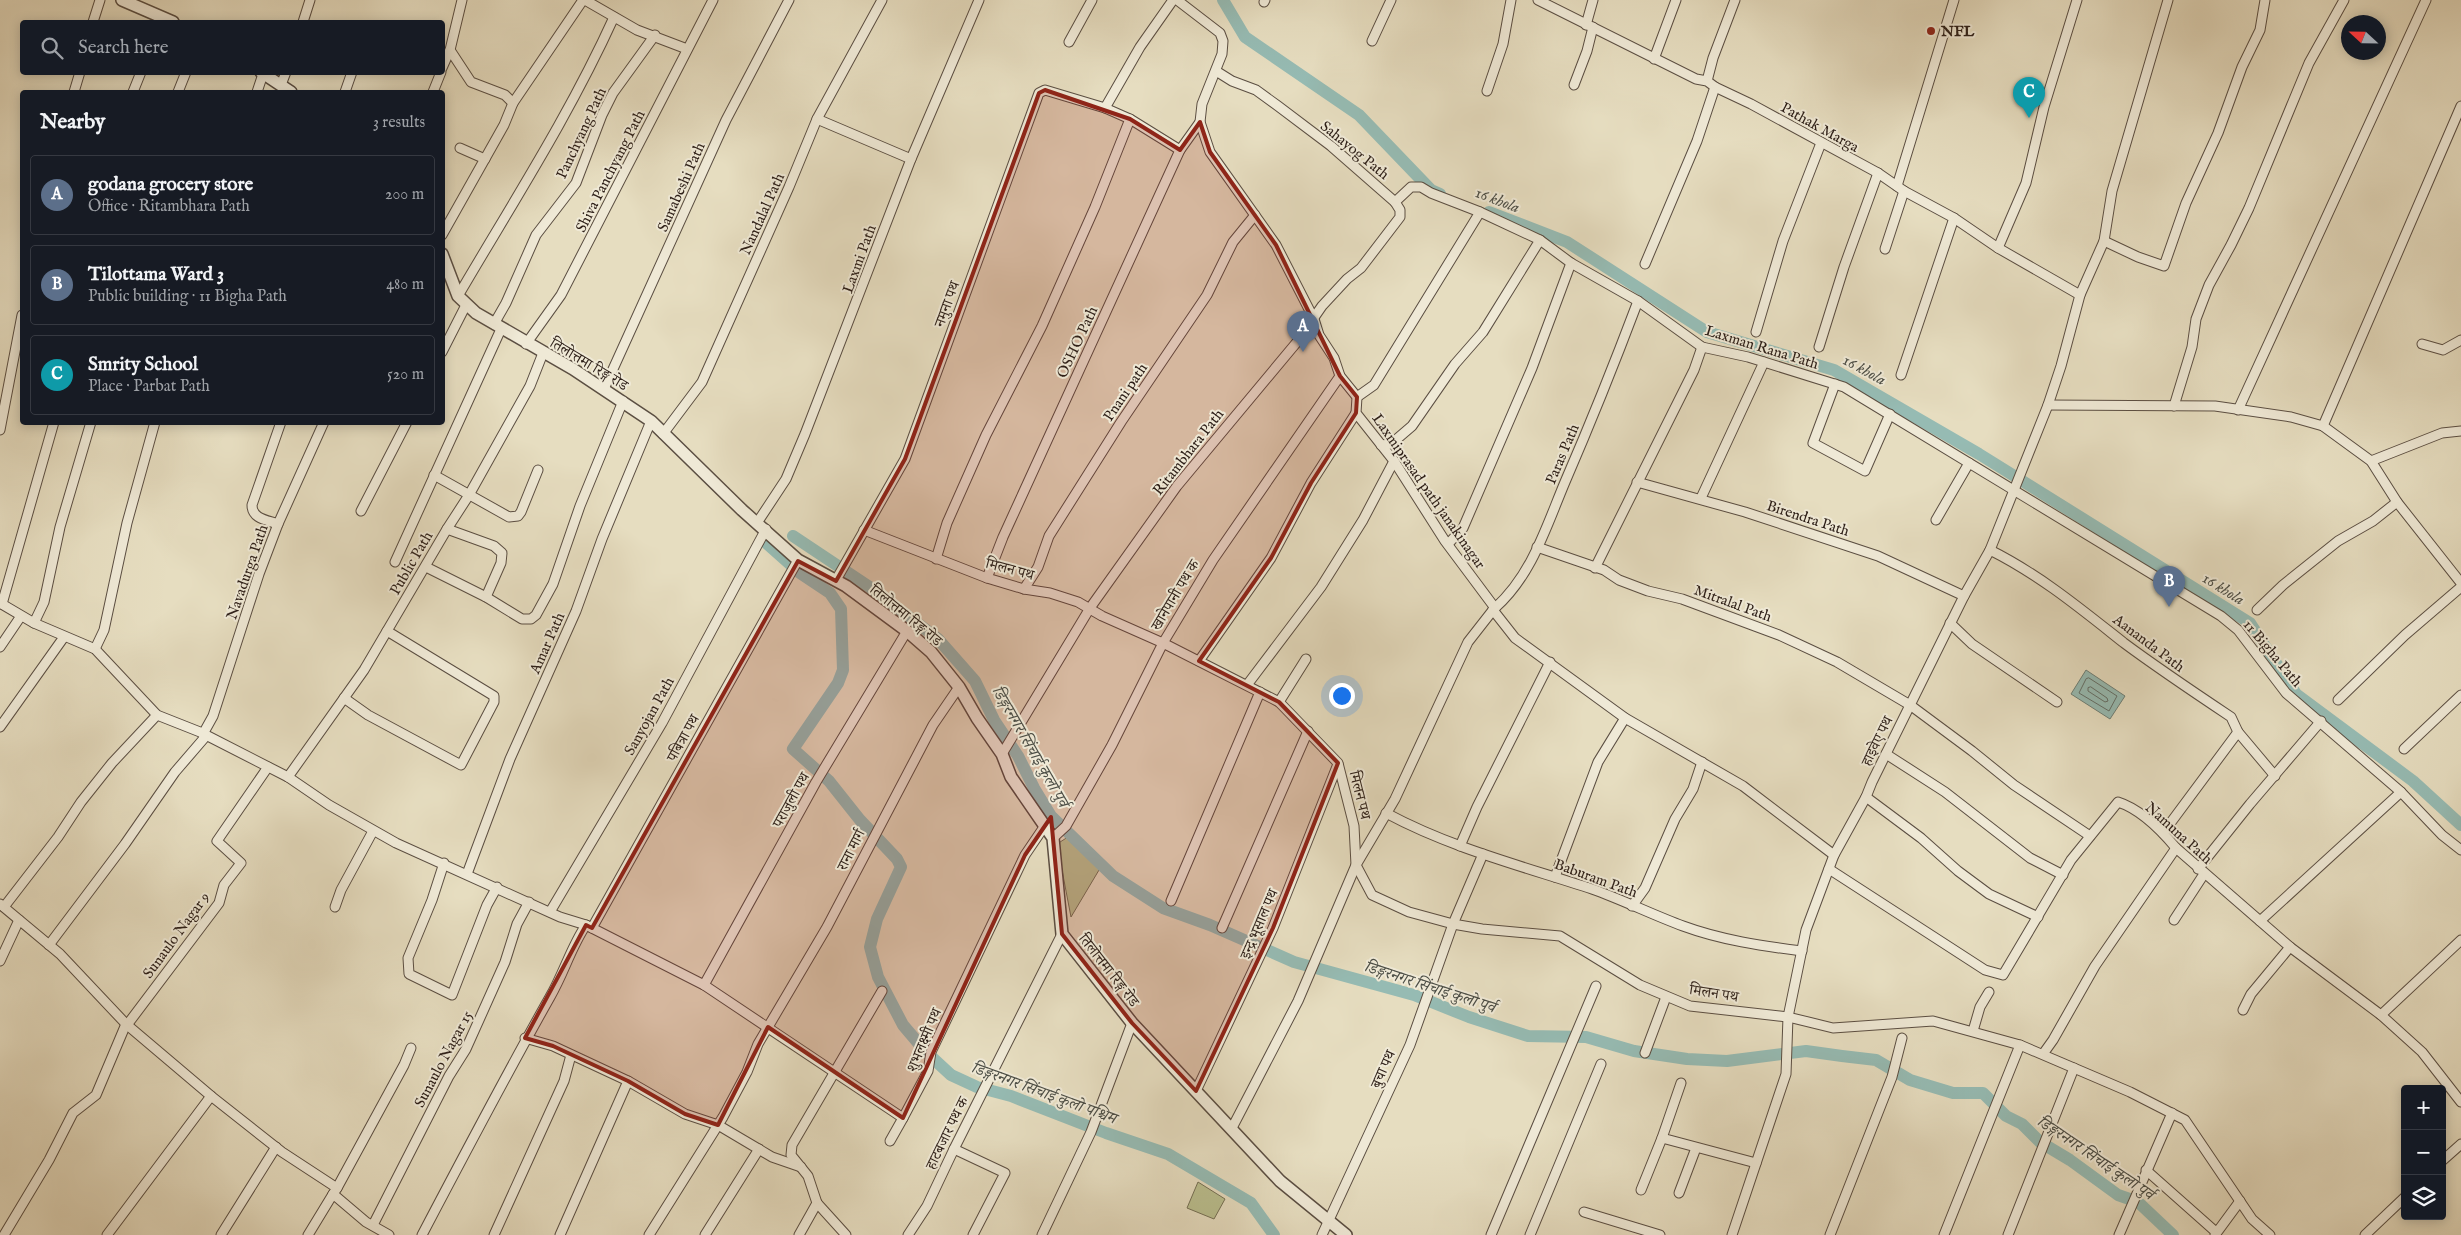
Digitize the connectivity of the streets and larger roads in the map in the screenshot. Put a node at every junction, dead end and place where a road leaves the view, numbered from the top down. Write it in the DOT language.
graph roads {
  1 [pos="100,0"];
  2 [pos="122,0"];
  3 [pos="310,0"];
  4 [pos="462,0"];
  5 [pos="584,0"];
  6 [pos="789,0"];
  7 [pos="882,0"];
  8 [pos="979,0"];
  9 [pos="1092,0"];
  10 [pos="1173,0"];
  11 [pos="1177,0"];
  12 [pos="1391,0"];
  13 [pos="1511,0"];
  14 [pos="1538,0"];
  15 [pos="1593,0"];
  16 [pos="1676,0"];
  17 [pos="1735,0"];
  18 [pos="1954,0"];
  19 [pos="2077,0"];
  20 [pos="2168,0"];
  21 [pos="2265,0"];
  22 [pos="2344,0"];
  23 [pos="2426,0"];
  24 [pos="712,2"];
  25 [pos="614,17"];
  26 [pos="94,20"];
  27 [pos="164,20"];
  28 [pos="304,20"];
  29 [pos="1590,26"];
  30 [pos="655,35"];
  31 [pos="1069,42"];
  32 [pos="1372,42"];
  33 [pos="688,49"];
  34 [pos="447,53"];
  35 [pos="1654,59"];
  36 [pos="1216,71"];
  37 [pos="79,75"];
  38 [pos="140,75"];
  39 [pos="185,75"];
  40 [pos="261,75"];
  41 [pos="265,75"];
  42 [pos="285,75"];
  43 [pos="351,75"];
  44 [pos="440,75"];
  45 [pos="1707,81"];
  46 [pos="281,85"];
  47 [pos="1574,86"];
  48 [pos="1715,87"];
  49 [pos="75,90"];
  50 [pos="134,90"];
  51 [pos="179,90"];
  52 [pos="258,90"];
  53 [pos="288,90"];
  54 [pos="346,90"];
  55 [pos="434,90"];
  56 [pos="1487,91"];
  57 [pos="513,103"];
  58 [pos="2461,106"];
  59 [pos="1105,108"];
  60 [pos="817,118"];
  61 [pos="1130,119"];
  62 [pos="1200,122"];
  63 [pos="1821,143"];
  64 [pos="460,148"];
  65 [pos="1180,150"];
  66 [pos="486,159"];
  67 [pos="911,159"];
  68 [pos="1878,173"];
  69 [pos="1900,189"];
  70 [pos="1395,202"];
  71 [pos="1480,212"];
  72 [pos="1255,214"];
  73 [pos="1954,218"];
  74 [pos="445,230"];
  75 [pos="1540,240"];
  76 [pos="2104,242"];
  77 [pos="1998,248"];
  78 [pos="1885,249"];
  79 [pos="445,260"];
  80 [pos="1571,263"];
  81 [pos="1645,264"];
  82 [pos="2080,295"];
  83 [pos="458,296"];
  84 [pos="1638,301"];
  85 [pos="466,305"];
  86 [pos="1314,319"];
  87 [pos="20,325"];
  88 [pos="498,327"];
  89 [pos="1756,332"];
  90 [pos="2461,340"];
  91 [pos="526,344"];
  92 [pos="2422,344"];
  93 [pos="445,346"];
  94 [pos="1702,346"];
  95 [pos="1819,347"];
  96 [pos="543,354"];
  97 [pos="1764,362"];
  98 [pos="1901,375"];
  99 [pos="1340,376"];
  100 [pos="1835,384"];
  101 [pos="604,389"];
  102 [pos="1357,398"];
  103 [pos="623,401"];
  104 [pos="2048,405"];
  105 [pos="2174,406"];
  106 [pos="2238,410"];
  107 [pos="1356,413"];
  108 [pos="1890,414"];
  109 [pos="650,421"];
  110 [pos="53,425"];
  111 [pos="90,425"];
  112 [pos="153,425"];
  113 [pos="280,425"];
  114 [pos="323,425"];
  115 [pos="405,425"];
  116 [pos="2322,426"];
  117 [pos="0,430"];
  118 [pos="2461,431"];
  119 [pos="663,434"];
  120 [pos="1381,445"];
  121 [pos="1394,461"];
  122 [pos="2370,462"];
  123 [pos="1969,463"];
  124 [pos="538,470"];
  125 [pos="434,475"];
  126 [pos="1637,482"];
  127 [pos="2013,488"];
  128 [pos="469,495"];
  129 [pos="1701,498"];
  130 [pos="2398,502"];
  131 [pos="361,510"];
  132 [pos="1936,520"];
  133 [pos="278,524"];
  134 [pos="762,526"];
  135 [pos="447,529"];
  136 [pos="864,530"];
  137 [pos="1448,544"];
  138 [pos="1537,547"];
  139 [pos="1990,550"];
  140 [pos="936,559"];
  141 [pos="798,561"];
  142 [pos="395,562"];
  143 [pos="426,567"];
  144 [pos="1594,568"];
  145 [pos="987,578"];
  146 [pos="837,580"];
  147 [pos="2461,583"];
  148 [pos="2461,587"];
  149 [pos="1024,589"];
  150 [pos="1964,596"];
  151 [pos="486,597"];
  152 [pos="1,604"];
  153 [pos="1090,608"];
  154 [pos="1494,609"];
  155 [pos="2258,610"];
  156 [pos="21,616"];
  157 [pos="34,623"];
  158 [pos="1950,623"];
  159 [pos="387,631"];
  160 [pos="907,631"];
  161 [pos="64,637"];
  162 [pos="1163,643"];
  163 [pos="0,647"];
  164 [pos="95,649"];
  165 [pos="1306,659"];
  166 [pos="1199,661"];
  167 [pos="1550,662"];
  168 [pos="1247,685"];
  169 [pos="958,687"];
  170 [pos="1260,692"];
  171 [pos="2461,695"];
  172 [pos="344,698"];
  173 [pos="2338,700"];
  174 [pos="1279,702"];
  175 [pos="2057,702"];
  176 [pos="1910,705"];
  177 [pos="157,715"];
  178 [pos="1625,718"];
  179 [pos="2321,722"];
  180 [pos="0,727"];
  181 [pos="1308,731"];
  182 [pos="2238,732"];
  183 [pos="205,735"];
  184 [pos="2404,750"];
  185 [pos="1003,754"];
  186 [pos="1886,754"];
  187 [pos="1702,762"];
  188 [pos="1338,764"];
  189 [pos="268,767"];
  190 [pos="2275,776"];
  191 [pos="288,777"];
  192 [pos="2400,792"];
  193 [pos="1866,797"];
  194 [pos="1386,814"];
  195 [pos="1044,827"];
  196 [pos="373,831"];
  197 [pos="2163,832"];
  198 [pos="2090,836"];
  199 [pos="1053,838"];
  200 [pos="1460,846"];
  201 [pos="2176,848"];
  202 [pos="2461,850"];
  203 [pos="1483,854"];
  204 [pos="1834,855"];
  205 [pos="444,864"];
  206 [pos="1356,865"];
  207 [pos="1829,869"];
  208 [pos="2201,871"];
  209 [pos="467,874"];
  210 [pos="2063,875"];
  211 [pos="1555,877"];
  212 [pos="497,888"];
  213 [pos="1171,900"];
  214 [pos="528,902"];
  215 [pos="2,905"];
  216 [pos="1632,906"];
  217 [pos="334,907"];
  218 [pos="550,912"];
  219 [pos="2038,918"];
  220 [pos="19,920"];
  221 [pos="2174,920"];
  222 [pos="2260,921"];
  223 [pos="1453,924"];
  224 [pos="589,927"];
  225 [pos="1222,928"];
  226 [pos="1062,934"];
  227 [pos="2461,940"];
  228 [pos="49,945"];
  229 [pos="2290,947"];
  230 [pos="1802,951"];
  231 [pos="0,961"];
  232 [pos="704,985"];
  233 [pos="1596,986"];
  234 [pos="882,991"];
  235 [pos="1989,992"];
  236 [pos="1666,997"];
  237 [pos="2243,1010"];
  238 [pos="2381,1015"];
  239 [pos="1788,1017"];
  240 [pos="1132,1023"];
  241 [pos="126,1024"];
  242 [pos="768,1027"];
  243 [pos="1973,1031"];
  244 [pos="525,1038"];
  245 [pos="1902,1038"];
  246 [pos="2020,1045"];
  247 [pos="411,1048"];
  248 [pos="1644,1053"];
  249 [pos="2043,1054"];
  250 [pos="571,1055"];
  251 [pos="1601,1064"];
  252 [pos="2074,1068"];
  253 [pos="834,1073"];
  254 [pos="628,1081"];
  255 [pos="1681,1083"];
  256 [pos="1196,1091"];
  257 [pos="211,1096"];
  258 [pos="2461,1102"];
  259 [pos="2172,1113"];
  260 [pos="903,1118"];
  261 [pos="718,1125"];
  262 [pos="1232,1128"];
  263 [pos="1662,1138"];
  264 [pos="890,1141"];
  265 [pos="2461,1144"];
  266 [pos="276,1148"];
  267 [pos="1696,1148"];
  268 [pos="759,1149"];
  269 [pos="954,1149"];
  270 [pos="2446,1157"];
  271 [pos="1756,1163"];
  272 [pos="800,1167"];
  273 [pos="2144,1174"];
  274 [pos="1641,1190"];
  275 [pos="335,1191"];
  276 [pos="1679,1193"];
  277 [pos="2240,1201"];
  278 [pos="2401,1201"];
  279 [pos="817,1203"];
  280 [pos="1584,1212"];
  281 [pos="1329,1222"];
  282 [pos="373,1225"];
  283 [pos="385,1234"];
  284 [pos="2216,1234"];
  285 [pos="4,1235"];
  286 [pos="107,1235"];
  287 [pos="221,1235"];
  288 [pos="308,1235"];
  289 [pos="422,1235"];
  290 [pos="494,1235"];
  291 [pos="560,1235"];
  292 [pos="649,1235"];
  293 [pos="705,1235"];
  294 [pos="799,1235"];
  295 [pos="846,1235"];
  296 [pos="908,1235"];
  297 [pos="973,1235"];
  298 [pos="1042,1235"];
  299 [pos="1322,1235"];
  300 [pos="1346,1235"];
  301 [pos="1491,1235"];
  302 [pos="1530,1235"];
  303 [pos="1660,1235"];
  304 [pos="1732,1235"];
  305 [pos="1830,1235"];
  306 [pos="1944,1235"];
  307 [pos="2008,1235"];
  308 [pos="2119,1235"];
  309 [pos="2270,1235"];
  310 [pos="2365,1235"];
  1 -- 26 [label="street"];
  2 -- 27 [label="street"];
  3 -- 28 [label="street"];
  4 -- 34 [label="street"];
  5 -- 25 [label="street"];
  5 -- 57 [label="street"];
  6 -- 101 [label="street, Samabeshi Path"];
  7 -- 60 [label="street, Nandalal Path"];
  8 -- 67 [label="street, Laxmi Path"];
  9 -- 31 [label="street"];
  10 -- 59 [label="street"];
  11 -- 36 [label="street"];
  12 -- 32 [label="street"];
  13 -- 56 [label="street"];
  14 -- 29 [label="street, Pathak Marga"];
  15 -- 29 [label="street"];
  16 -- 35 [label="street"];
  17 -- 45 [label="street"];
  18 -- 69 [label="street"];
  19 -- 77 [label="street"];
  20 -- 76 [label="street, हाइवेए पथ"];
  21 -- 76 [label="street"];
  22 -- 105 [label="street"];
  23 -- 106 [label="street"];
  24 -- 33 [label="street, Shiva Panchyang Path"];
  25 -- 30 [label="street"];
  25 -- 83 [label="street"];
  29 -- 35 [label="street, Pathak Marga"];
  29 -- 47 [label="street"];
  30 -- 33 [label="street"];
  30 -- 88 [label="street, Panchyang Path"];
  33 -- 91 [label="street, Shiva Panchyang Path"];
  34 -- 57 [label="street"];
  35 -- 45 [label="street, Pathak Marga"];
  36 -- 62 [label="street"];
  36 -- 70 [label="street, Sahayog Path"];
  37 -- 49 [label="street"];
  38 -- 50 [label="street"];
  39 -- 51 [label="street"];
  40 -- 52 [label="street"];
  41 -- 46 [label="street"];
  42 -- 46 [label="street"];
  43 -- 54 [label="street"];
  44 -- 55 [label="street"];
  45 -- 48 [label="street, Pathak Marga"];
  46 -- 53 [label="street"];
  48 -- 63 [label="street, Pathak Marga"];
  48 -- 81 [label="street"];
  57 -- 66 [label="street"];
  58 -- 116 [label="street"];
  59 -- 61 [label="street, नमुना पथ"];
  59 -- 136 [label="street, नमुना पथ"];
  60 -- 67 [label="street"];
  60 -- 119 [label="street, Nandalal Path"];
  61 -- 65 [label="street, नमुना पथ"];
  61 -- 140 [label="street"];
  62 -- 65 [label="street, OSHO Path"];
  62 -- 72 [label="street"];
  63 -- 68 [label="street, Pathak Marga"];
  63 -- 89 [label="street"];
  64 -- 66 [label="street"];
  65 -- 145 [label="street, OSHO Path"];
  66 -- 74 [label="street"];
  67 -- 134 [label="street, Laxmi Path"];
  68 -- 69 [label="street, Pathak Marga"];
  68 -- 95 [label="street"];
  69 -- 73 [label="street, Pathak Marga"];
  69 -- 78 [label="street"];
  70 -- 71 [label="street"];
  70 -- 86 [label="street, Ritambhara Path"];
  71 -- 75 [label="street, Laxman Rana Path"];
  71 -- 102 [label="street"];
  72 -- 86 [label="street"];
  72 -- 149 [label="street, Pnani path"];
  73 -- 77 [label="street, Pathak Marga"];
  73 -- 98 [label="street"];
  75 -- 80 [label="street, Laxman Rana Path"];
  75 -- 120 [label="street"];
  76 -- 82 [label="street, हाइवेए पथ"];
  77 -- 82 [label="street, Pathak Marga"];
  79 -- 83 [label="street, तिलोत्तमा रिङ्ग रोड"];
  80 -- 84 [label="street, Laxman Rana Path"];
  80 -- 137 [label="street"];
  82 -- 104 [label="street, हाइवेए पथ"];
  83 -- 85 [label="street, तिलोत्तमा रिङ्ग रोड"];
  84 -- 94 [label="street, Laxman Rana Path"];
  84 -- 138 [label="street, Paras Path"];
  85 -- 88 [label="street, तिलोत्तमा रिङ्ग रोड"];
  85 -- 93 [label="street"];
  86 -- 99 [label="street"];
  86 -- 153 [label="street, Ritambhara Path"];
  87 -- 117 [label="street"];
  88 -- 91 [label="street, तिलोत्तमा रिङ्ग रोड"];
  88 -- 125 [label="street, Panchyang Path"];
  90 -- 92 [label="street"];
  91 -- 96 [label="street, तिलोत्तमा रिङ्ग रोड"];
  94 -- 97 [label="street, Laxman Rana Path"];
  94 -- 126 [label="street"];
  96 -- 101 [label="street, तिलोत्तमा रिङ्ग रोड"];
  96 -- 128 [label="street, Public Path"];
  97 -- 100 [label="street, Laxman Rana Path"];
  97 -- 129 [label="street"];
  99 -- 102 [label="street"];
  99 -- 162 [label="street, खानेपानी पथ क"];
  100 -- 108 [label="street, Laxman Rana Path"];
  100 -- 108 [label="street"];
  101 -- 103 [label="street, तिलोत्तमा रिङ्ग रोड"];
  102 -- 107 [label="street, Laxmiprasad path janakinagar"];
  103 -- 109 [label="street, तिलोत्तमा रिङ्ग रोड"];
  103 -- 151 [label="street"];
  104 -- 105 [label="street"];
  104 -- 127 [label="street, हाइवेए पथ"];
  105 -- 106 [label="street"];
  106 -- 116 [label="street"];
  107 -- 120 [label="street, Laxmiprasad path janakinagar"];
  107 -- 166 [label="street"];
  108 -- 123 [label="street, Laxman Rana Path"];
  109 -- 119 [label="street, तिलोत्तमा रिङ्ग रोड"];
  109 -- 209 [label="street, Amar Path"];
  110 -- 152 [label="street"];
  111 -- 157 [label="street"];
  112 -- 164 [label="street"];
  113 -- 133 [label="street"];
  114 -- 133 [label="street, Navadurga Path"];
  115 -- 131 [label="street"];
  116 -- 122 [label="street"];
  118 -- 122 [label="street"];
  119 -- 134 [label="street, तिलोत्तमा रिङ्ग रोड"];
  120 -- 121 [label="street, Laxmiprasad path janakinagar"];
  121 -- 137 [label="street, Laxmiprasad path janakinagar"];
  121 -- 168 [label="street"];
  122 -- 130 [label="street"];
  123 -- 127 [label="street, Laxman Rana Path"];
  123 -- 132 [label="street"];
  124 -- 128 [label="street"];
  125 -- 128 [label="street"];
  125 -- 142 [label="street, Panchyang Path"];
  126 -- 129 [label="street, Birendra Path"];
  126 -- 144 [label="street"];
  127 -- 139 [label="street, हाइवेए पथ"];
  127 -- 179 [label="street, 11 Bigha Path"];
  128 -- 135 [label="street, Public Path"];
  129 -- 150 [label="street, Birendra Path"];
  130 -- 147 [label="street"];
  130 -- 155 [label="street"];
  133 -- 183 [label="street, Navadurga Path"];
  134 -- 141 [label="street, तिलोत्तमा रिङ्ग रोड"];
  134 -- 218 [label="street, Sanyojan Path"];
  135 -- 143 [label="street, Public Path"];
  135 -- 151 [label="street"];
  136 -- 140 [label="street, मिलन पथ"];
  136 -- 146 [label="street, नमुना पथ"];
  137 -- 154 [label="street, Laxmiprasad path janakinagar"];
  138 -- 144 [label="street, Mitralal Path"];
  138 -- 154 [label="street, Paras Path"];
  139 -- 150 [label="street, हाइवेए पथ"];
  139 -- 182 [label="street, Aananda Path"];
  140 -- 145 [label="street, मिलन पथ"];
  141 -- 146 [label="street, तिलोत्तमा रिङ्ग रोड"];
  141 -- 224 [label="street, पबित्रा पथ"];
  143 -- 151 [label="street"];
  143 -- 159 [label="street, Public Path"];
  144 -- 176 [label="street, Mitralal Path"];
  145 -- 149 [label="street, मिलन पथ"];
  146 -- 160 [label="street, तिलोत्तमा रिङ्ग रोड"];
  148 -- 173 [label="street"];
  149 -- 153 [label="street, मिलन पथ"];
  150 -- 158 [label="street, हाइवेए पथ"];
  152 -- 156 [label="street"];
  153 -- 162 [label="street, मिलन पथ"];
  153 -- 185 [label="street, Ritambhara Path"];
  154 -- 167 [label="street, Laxmiprasad path janakinagar"];
  154 -- 194 [label="street, Paras Path"];
  156 -- 157 [label="street"];
  156 -- 163 [label="street"];
  157 -- 161 [label="street"];
  158 -- 175 [label="street"];
  158 -- 176 [label="street, हाइवेए पथ"];
  159 -- 172 [label="street, Public Path"];
  159 -- 172 [label="street"];
  160 -- 169 [label="street, तिलोत्तमा रिङ्ग रोड"];
  160 -- 232 [label="street, पराजुली पथ"];
  161 -- 164 [label="street"];
  161 -- 180 [label="street"];
  162 -- 166 [label="street, मिलन पथ"];
  162 -- 199 [label="street, खानेपानी पथ क"];
  164 -- 177 [label="street"];
  165 -- 174 [label="street"];
  166 -- 168 [label="street, मिलन पथ"];
  167 -- 178 [label="street, Laxmiprasad path janakinagar"];
  167 -- 200 [label="street"];
  168 -- 170 [label="street, मिलन पथ"];
  169 -- 185 [label="street, तिलोत्तमा रिङ्ग रोड"];
  169 -- 242 [label="street, राना मार्ग"];
  170 -- 174 [label="street, मिलन पथ"];
  170 -- 213 [label="street"];
  171 -- 184 [label="street"];
  172 -- 191 [label="street, Public Path"];
  174 -- 181 [label="street, मिलन पथ"];
  176 -- 186 [label="street, हाइवेए पथ"];
  176 -- 198 [label="street, Mitralal Path"];
  177 -- 183 [label="street"];
  177 -- 215 [label="street"];
  178 -- 187 [label="street, Laxmiprasad path janakinagar"];
  178 -- 211 [label="street"];
  179 -- 190 [label="street"];
  179 -- 192 [label="street, 11 Bigha Path"];
  181 -- 188 [label="street, मिलन पथ"];
  181 -- 225 [label="street"];
  182 -- 190 [label="street, Aananda Path"];
  182 -- 197 [label="street"];
  183 -- 189 [label="street"];
  183 -- 228 [label="street, Navadurga Path"];
  185 -- 195 [label="street, तिलोत्तमा रिङ्ग रोड"];
  186 -- 193 [label="street, हाइवेए पथ"];
  186 -- 210 [label="street"];
  187 -- 204 [label="street, Laxmiprasad path janakinagar"];
  187 -- 216 [label="street"];
  188 -- 206 [label="street, मिलन पथ"];
  188 -- 256 [label="street, इन्द्र भूसाल पथ"];
  189 -- 191 [label="street"];
  189 -- 241 [label="street, Sunaulo Nagar 9"];
  190 -- 208 [label="street"];
  191 -- 196 [label="street"];
  192 -- 202 [label="street, 11 Bigha Path"];
  192 -- 222 [label="street"];
  193 -- 204 [label="street, हाइवेए पथ"];
  193 -- 219 [label="street"];
  194 -- 200 [label="street, Baburam Path"];
  194 -- 206 [label="street, Paras Path"];
  195 -- 199 [label="street, तिलोत्तमा रिङ्ग रोड"];
  195 -- 260 [label="street, शुभलक्ष्मी पथ"];
  196 -- 205 [label="street"];
  196 -- 217 [label="street"];
  197 -- 198 [label="street, Namuna Path"];
  197 -- 201 [label="street, Namuna Path"];
  198 -- 210 [label="street, Namuna Path"];
  199 -- 226 [label="street, तिलोत्तमा रिङ्ग रोड"];
  200 -- 203 [label="street, Baburam Path"];
  201 -- 208 [label="street, Namuna Path"];
  201 -- 249 [label="street"];
  203 -- 211 [label="street, Baburam Path"];
  203 -- 223 [label="street, बुचा पथ"];
  204 -- 207 [label="street, हाइवेए पथ"];
  205 -- 209 [label="street"];
  205 -- 212 [label="street"];
  206 -- 223 [label="street, मिलन पथ"];
  206 -- 262 [label="street, Paras Path"];
  207 -- 219 [label="street, Namuna Path"];
  207 -- 230 [label="street, हाइवेए पथ"];
  208 -- 221 [label="street"];
  208 -- 222 [label="street, Namuna Path"];
  209 -- 212 [label="street"];
  210 -- 219 [label="street, Namuna Path"];
  211 -- 216 [label="street, Baburam Path"];
  212 -- 214 [label="street"];
  214 -- 218 [label="street"];
  214 -- 282 [label="street, Sunaulo Nagar 15"];
  215 -- 220 [label="street"];
  216 -- 230 [label="street, Baburam Path"];
  218 -- 224 [label="street"];
  220 -- 228 [label="street"];
  220 -- 231 [label="street"];
  222 -- 229 [label="street, Namuna Path"];
  223 -- 236 [label="street, मिलन पथ"];
  223 -- 281 [label="street, बुचा पथ"];
  224 -- 232 [label="street"];
  224 -- 244 [label="street, पबित्रा पथ"];
  226 -- 240 [label="street, तिलोत्तमा रिङ्ग रोड"];
  226 -- 269 [label="street, हाटबजार पथ क"];
  227 -- 238 [label="street"];
  228 -- 241 [label="street"];
  229 -- 237 [label="street"];
  229 -- 238 [label="street, Namuna Path"];
  230 -- 239 [label="street, हाइवेए पथ"];
  232 -- 242 [label="street"];
  233 -- 301 [label="street"];
  234 -- 253 [label="street"];
  235 -- 243 [label="street"];
  236 -- 239 [label="street, मिलन पथ"];
  236 -- 248 [label="street"];
  238 -- 258 [label="street, Namuna Path"];
  239 -- 243 [label="street, मिलन पथ"];
  239 -- 271 [label="street, हाइवेए पथ"];
  240 -- 256 [label="street, तिलोत्तमा रिङ्ग रोड"];
  240 -- 298 [label="street"];
  241 -- 257 [label="street"];
  241 -- 285 [label="street"];
  242 -- 253 [label="street"];
  242 -- 261 [label="street, राना मार्ग"];
  243 -- 246 [label="street, मिलन पथ"];
  244 -- 250 [label="street"];
  244 -- 289 [label="street, पबित्रा पथ"];
  245 -- 305 [label="street"];
  246 -- 249 [label="street, मिलन पथ"];
  246 -- 306 [label="street"];
  247 -- 275 [label="street"];
  249 -- 252 [label="street, मिलन पथ"];
  250 -- 254 [label="street"];
  250 -- 290 [label="street"];
  251 -- 302 [label="street"];
  252 -- 259 [label="street, मिलन पथ"];
  252 -- 307 [label="street"];
  253 -- 260 [label="street"];
  253 -- 272 [label="street"];
  254 -- 261 [label="street"];
  254 -- 291 [label="street"];
  255 -- 263 [label="street"];
  256 -- 262 [label="street, तिलोत्तमा रिङ्ग रोड"];
  257 -- 266 [label="street"];
  257 -- 286 [label="street"];
  259 -- 273 [label="street"];
  259 -- 277 [label="street, मिलन पथ"];
  260 -- 264 [label="street, शुभलक्ष्मी पथ"];
  261 -- 268 [label="street"];
  261 -- 292 [label="street, राना मार्ग"];
  262 -- 281 [label="street, तिलोत्तमा रिङ्ग रोड"];
  263 -- 267 [label="street"];
  263 -- 274 [label="street"];
  265 -- 270 [label="street"];
  266 -- 275 [label="street"];
  266 -- 287 [label="street"];
  267 -- 271 [label="street"];
  267 -- 276 [label="street"];
  268 -- 272 [label="street"];
  268 -- 293 [label="street"];
  269 -- 296 [label="street, हाटबजार पथ क"];
  269 -- 297 [label="street"];
  271 -- 304 [label="street, हाइवेए पथ"];
  272 -- 279 [label="street"];
  273 -- 284 [label="street"];
  273 -- 308 [label="street"];
  275 -- 282 [label="street"];
  275 -- 288 [label="street"];
  277 -- 284 [label="street"];
  277 -- 309 [label="street, मिलन पथ"];
  278 -- 310 [label="street"];
  279 -- 294 [label="street"];
  279 -- 295 [label="street"];
  280 -- 303 [label="street"];
  281 -- 299 [label="street, बुचा पथ"];
  281 -- 300 [label="street, तिलोत्तमा रिङ्ग रोड"];
  282 -- 283 [label="street"];
}
